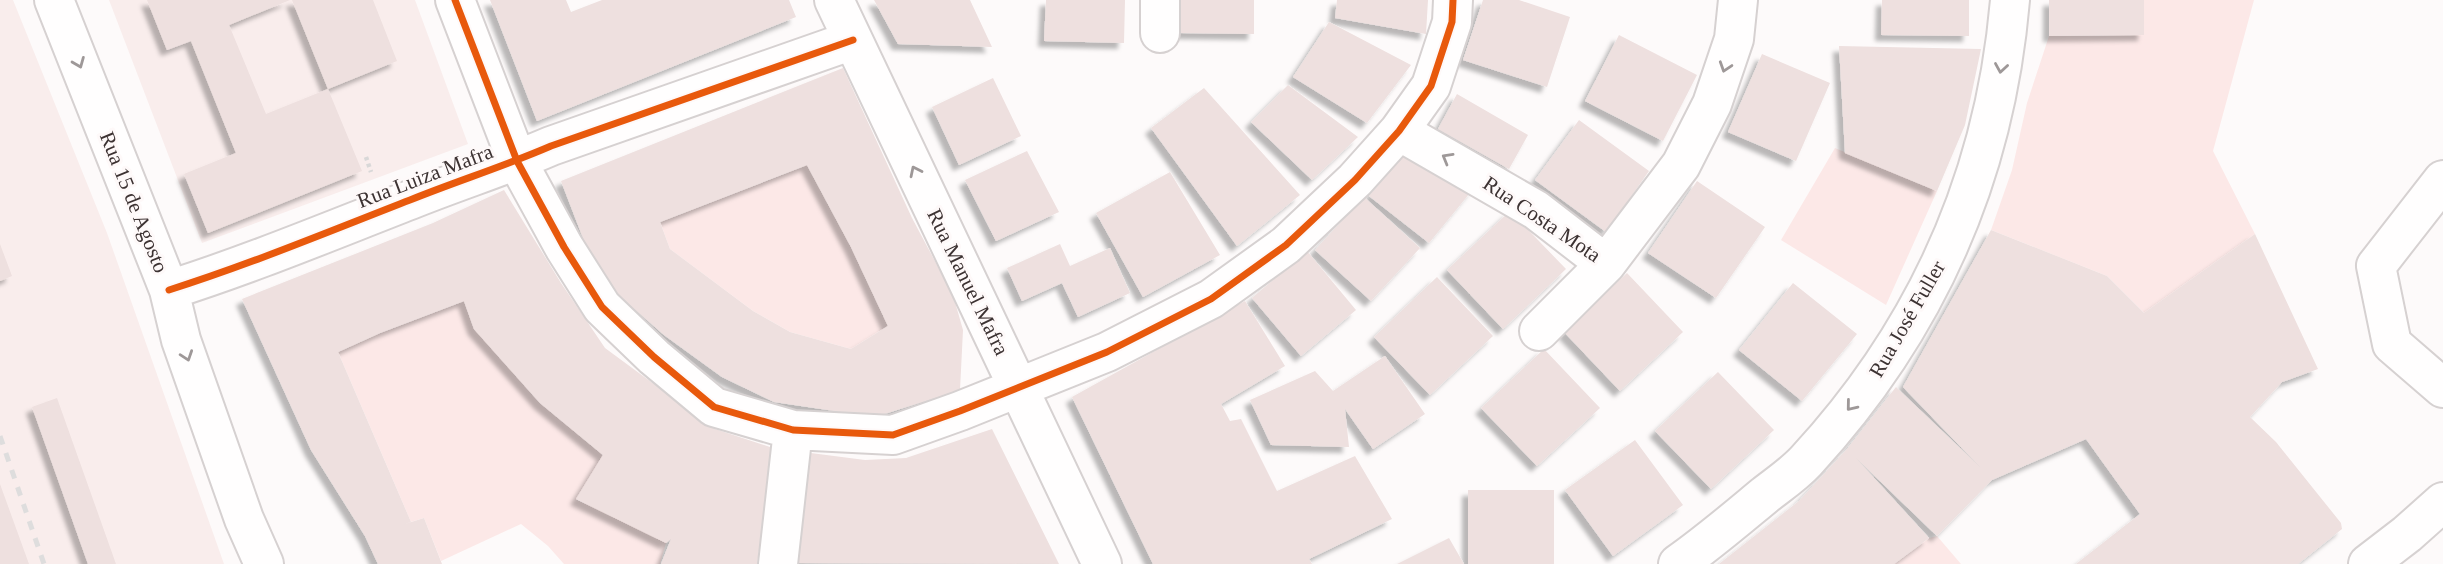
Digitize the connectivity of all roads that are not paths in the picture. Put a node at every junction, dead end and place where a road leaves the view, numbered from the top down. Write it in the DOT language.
graph roads {
  1 [pos="54,0"];
  2 [pos="454,0"];
  3 [pos="834,0"];
  4 [pos="1453,0"];
  5 [pos="1738,0"];
  6 [pos="2010,0"];
  7 [pos="853,40"];
  8 [pos="1399,131"];
  9 [pos="517,161"];
  10 [pos="2443,180"];
  11 [pos="1606,264"];
  12 [pos="169,290"];
  13 [pos="1539,331"];
  14 [pos="1019,388"];
  15 [pos="2443,388"];
  16 [pos="793,430"];
  17 [pos="2443,502"];
  18 [pos="264,564"];
  19 [pos="778,564"];
  20 [pos="1102,564"];
  21 [pos="1678,564"];
  22 [pos="2368,564"];
  1 -- 12 [label="street, Rua 15 de Agosto, one-way"];
  2 -- 9 [label="street"];
  3 -- 7 [label="street, Rua Manuel Mafra"];
  4 -- 8 [label="street"];
  5 -- 11 [label="street, Rua Costa Mota, one-way"];
  6 -- 21 [label="street, Rua José Fuller, one-way"];
  7 -- 9 [label="street, Rua Luiza Mafra"];
  14 -- 7 [label="street, Rua Manuel Mafra, one-way"];
  11 -- 8 [label="street, Rua Costa Mota, one-way"];
  8 -- 14 [label="street"];
  9 -- 12 [label="street, Rua Luiza Mafra"];
  9 -- 16 [label="street"];
  10 -- 15 [label="street"];
  11 -- 13 [label="street"];
  12 -- 18 [label="street, Rua 15 de Agosto, one-way"];
  14 -- 16 [label="street"];
  14 -- 20 [label="street, Rua Manuel Mafra"];
  16 -- 19 [label="street"];
  17 -- 22 [label="street"];
}
